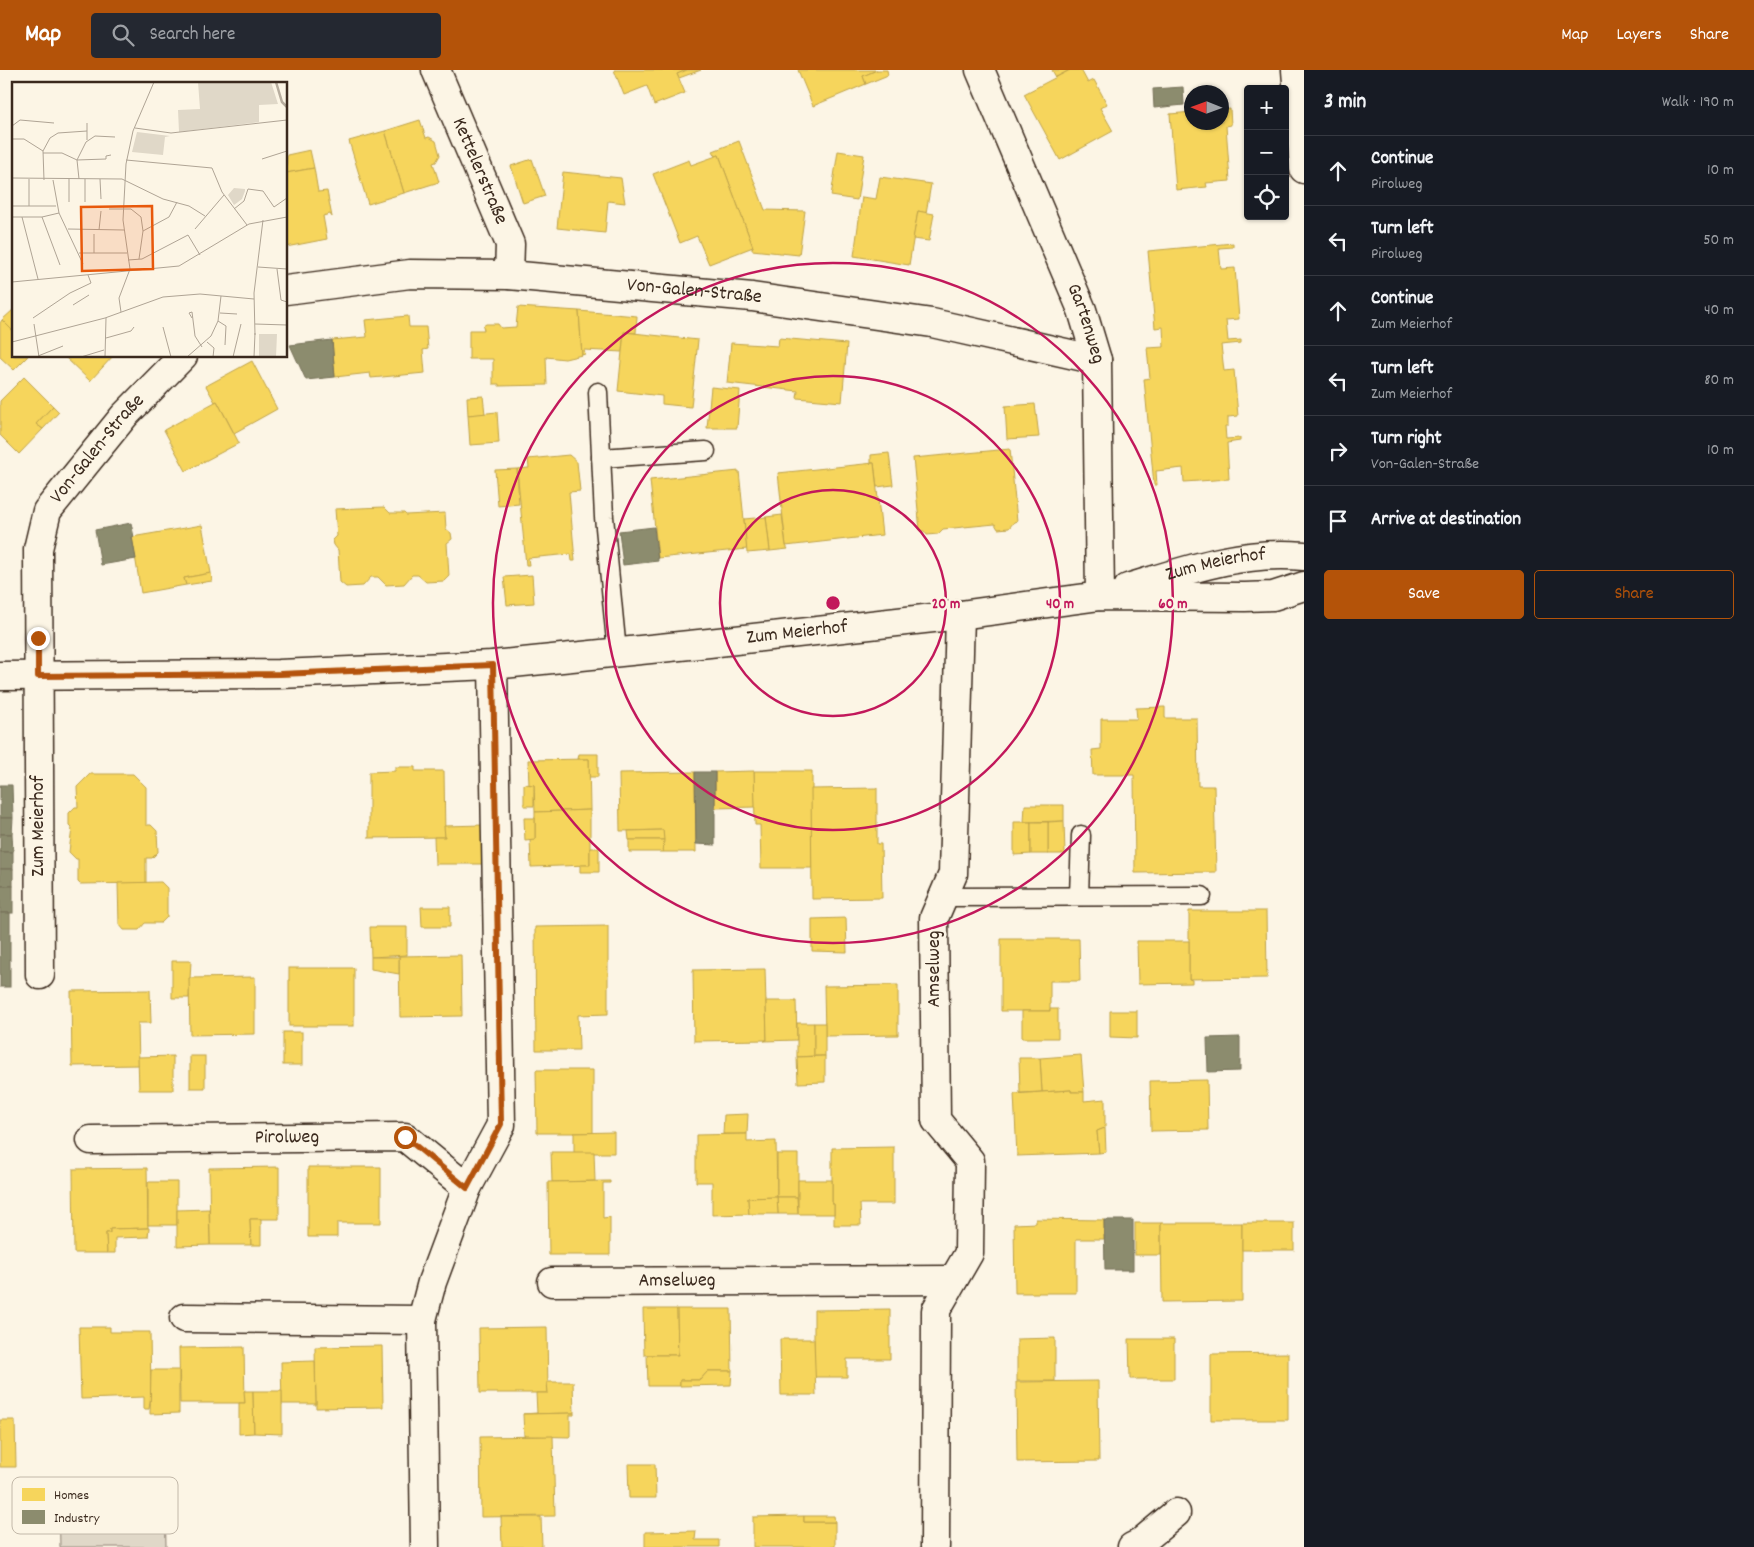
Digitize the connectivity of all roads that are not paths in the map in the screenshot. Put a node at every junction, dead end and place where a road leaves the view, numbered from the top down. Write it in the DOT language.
graph roads {
  1 [pos="436,70"];
  2 [pos="980,70"];
  3 [pos="1296,70"];
  4 [pos="1304,169"];
  5 [pos="509,275"];
  6 [pos="288,290"];
  7 [pos="181,358"];
  8 [pos="1097,360"];
  9 [pos="598,392"];
  10 [pos="706,452"];
  11 [pos="601,458"];
  12 [pos="1304,556"];
  13 [pos="1304,586"];
  14 [pos="1100,596"];
  15 [pos="960,615"];
  16 [pos="617,652"];
  17 [pos="493,665"];
  18 [pos="0,676"];
  19 [pos="38,676"];
  20 [pos="1081,835"];
  21 [pos="1079,896"];
  22 [pos="1202,896"];
  23 [pos="943,897"];
  24 [pos="40,975"];
  25 [pos="91,1140"];
  26 [pos="467,1188"];
  27 [pos="952,1280"];
  28 [pos="552,1282"];
  29 [pos="184,1318"];
  30 [pos="422,1320"];
  31 [pos="1176,1513"];
  32 [pos="425,1547"];
  33 [pos="935,1547"];
  34 [pos="1132,1547"];
  1 -- 5 [label="street, Kettelerstraße"];
  2 -- 8 [label="street, Gartenweg"];
  3 -- 4 [label="street"];
  5 -- 6 [label="street, Von-Galen-Straße"];
  5 -- 8 [label="street, Von-Galen-Straße"];
  7 -- 19 [label="street, Von-Galen-Straße"];
  8 -- 14 [label="street, Gartenweg"];
  9 -- 11 [label="lane"];
  10 -- 11 [label="lane"];
  11 -- 16 [label="lane"];
  12 -- 14 [label="street, Zum Meierhof"];
  13 -- 14 [label="street, Zum Meierhof"];
  14 -- 15 [label="street, Zum Meierhof"];
  15 -- 16 [label="street, Zum Meierhof"];
  15 -- 23 [label="street, Amselweg"];
  16 -- 17 [label="street, Zum Meierhof"];
  17 -- 19 [label="street, Zum Meierhof"];
  17 -- 26 [label="street"];
  18 -- 19 [label="street, Zum Meierhof"];
  19 -- 24 [label="street, Zum Meierhof"];
  20 -- 21 [label="lane"];
  21 -- 22 [label="lane"];
  21 -- 23 [label="lane"];
  23 -- 27 [label="street, Amselweg"];
  25 -- 26 [label="street, Pirolweg"];
  26 -- 30 [label="street"];
  27 -- 28 [label="street, Amselweg"];
  27 -- 33 [label="street, Amselweg"];
  29 -- 30 [label="street"];
  30 -- 32 [label="street"];
  31 -- 34 [label="street"];
}
